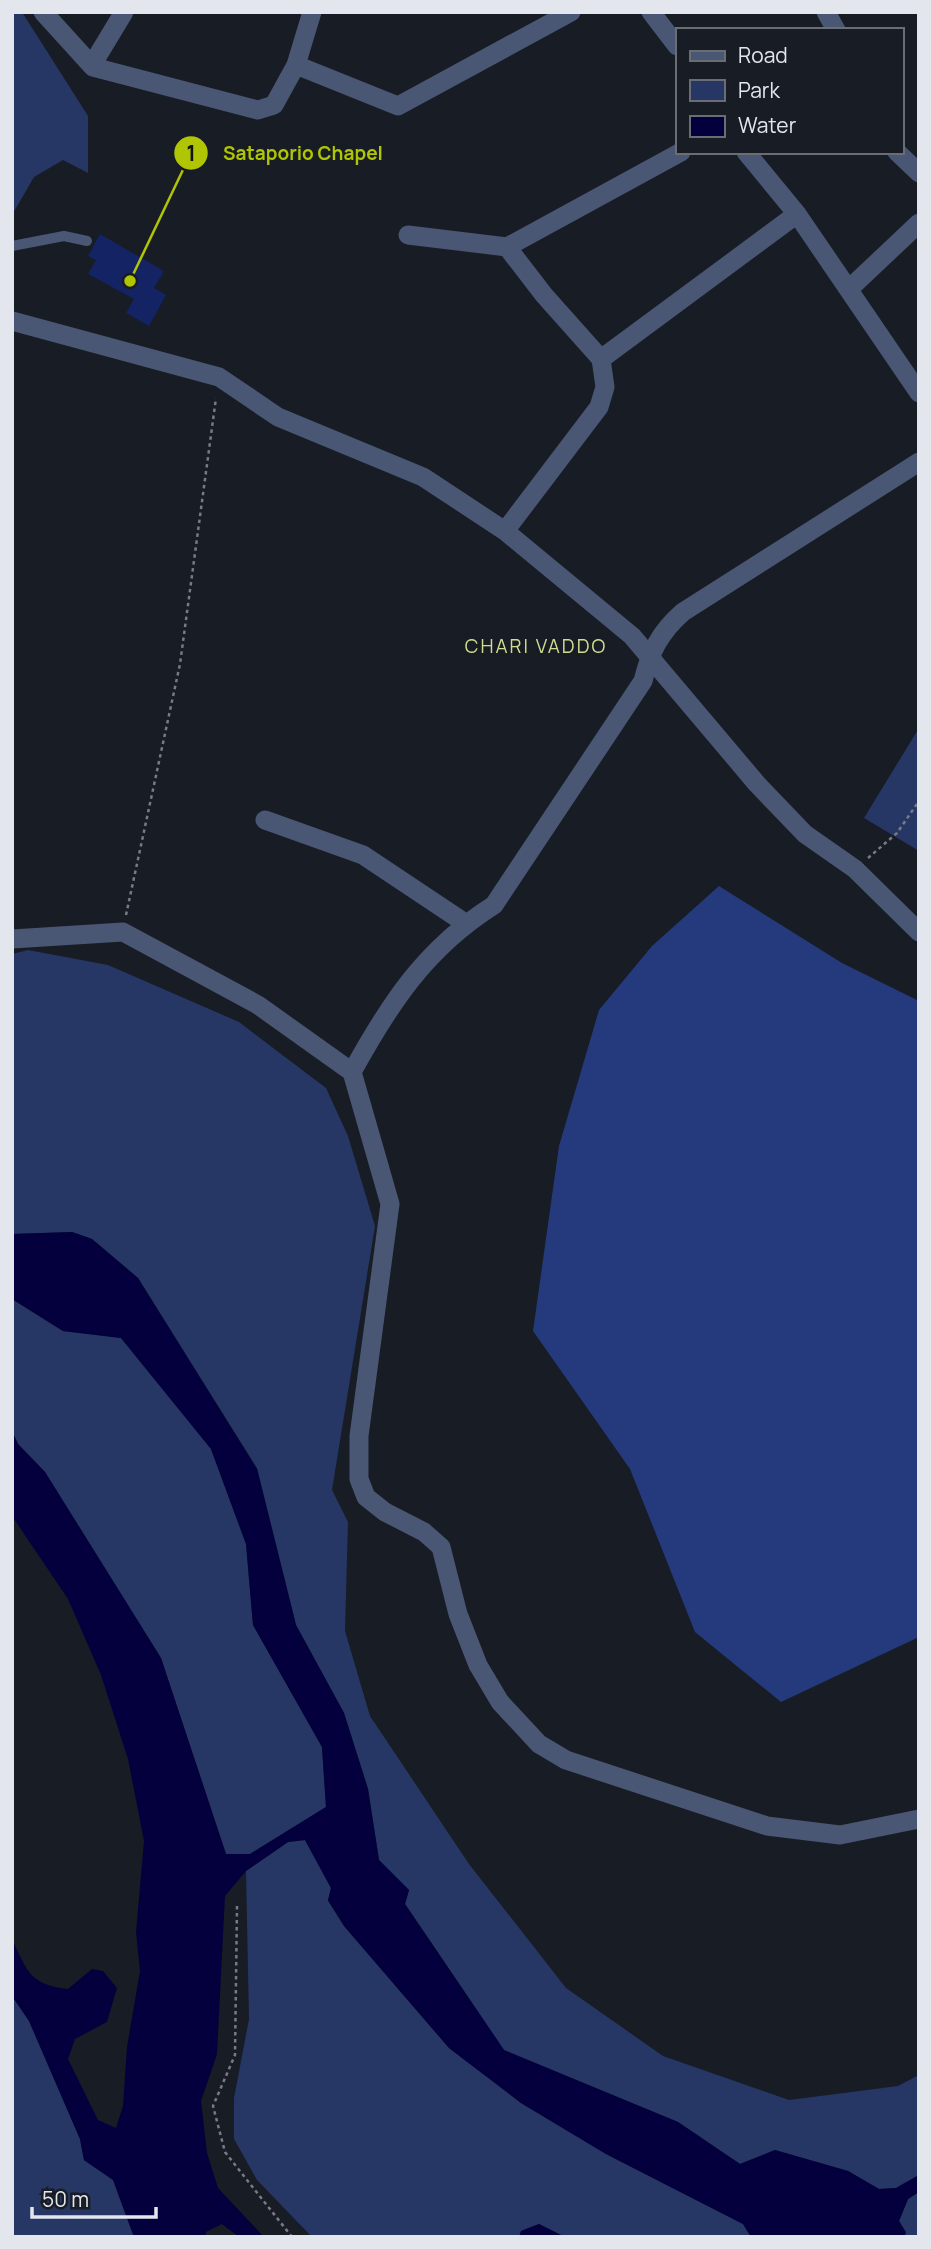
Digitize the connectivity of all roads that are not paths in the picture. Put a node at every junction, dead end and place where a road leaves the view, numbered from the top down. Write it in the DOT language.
graph roads {
  1 [pos="43,12"];
  2 [pos="124,12"];
  3 [pos="312,12"];
  4 [pos="570,12"];
  5 [pos="652,12"];
  6 [pos="826,12"];
  7 [pos="835,28"];
  8 [pos="676,45"];
  9 [pos="92,65"];
  10 [pos="296,65"];
  11 [pos="677,154"];
  12 [pos="748,154"];
  13 [pos="899,154"];
  14 [pos="919,173"];
  15 [pos="797,214"];
  16 [pos="919,223"];
  17 [pos="408,235"];
  18 [pos="87,241"];
  19 [pos="12,246"];
  20 [pos="507,247"];
  21 [pos="849,289"];
  22 [pos="12,321"];
  23 [pos="601,359"];
  24 [pos="919,393"];
  25 [pos="919,462"];
  26 [pos="505,531"];
  27 [pos="649,655"];
  28 [pos="265,820"];
  29 [pos="465,923"];
  30 [pos="919,932"];
  31 [pos="12,939"];
  32 [pos="352,1072"];
  33 [pos="919,1819"];
  1 -- 9 [label="street"];
  2 -- 9 [label="street"];
  3 -- 10 [label="street"];
  4 -- 10 [label="street"];
  5 -- 8 [label="street"];
  6 -- 7 [label="street"];
  9 -- 10 [label="street"];
  11 -- 20 [label="street"];
  12 -- 15 [label="street"];
  13 -- 14 [label="street"];
  15 -- 21 [label="street"];
  15 -- 23 [label="street"];
  16 -- 21 [label="street"];
  17 -- 20 [label="street"];
  18 -- 19 [label="lane"];
  20 -- 23 [label="street"];
  21 -- 24 [label="street"];
  22 -- 26 [label="street"];
  23 -- 26 [label="street"];
  25 -- 27 [label="street"];
  26 -- 27 [label="street"];
  27 -- 29 [label="street"];
  27 -- 30 [label="street"];
  28 -- 29 [label="street"];
  29 -- 32 [label="street"];
  31 -- 32 [label="street"];
  32 -- 33 [label="street"];
}
